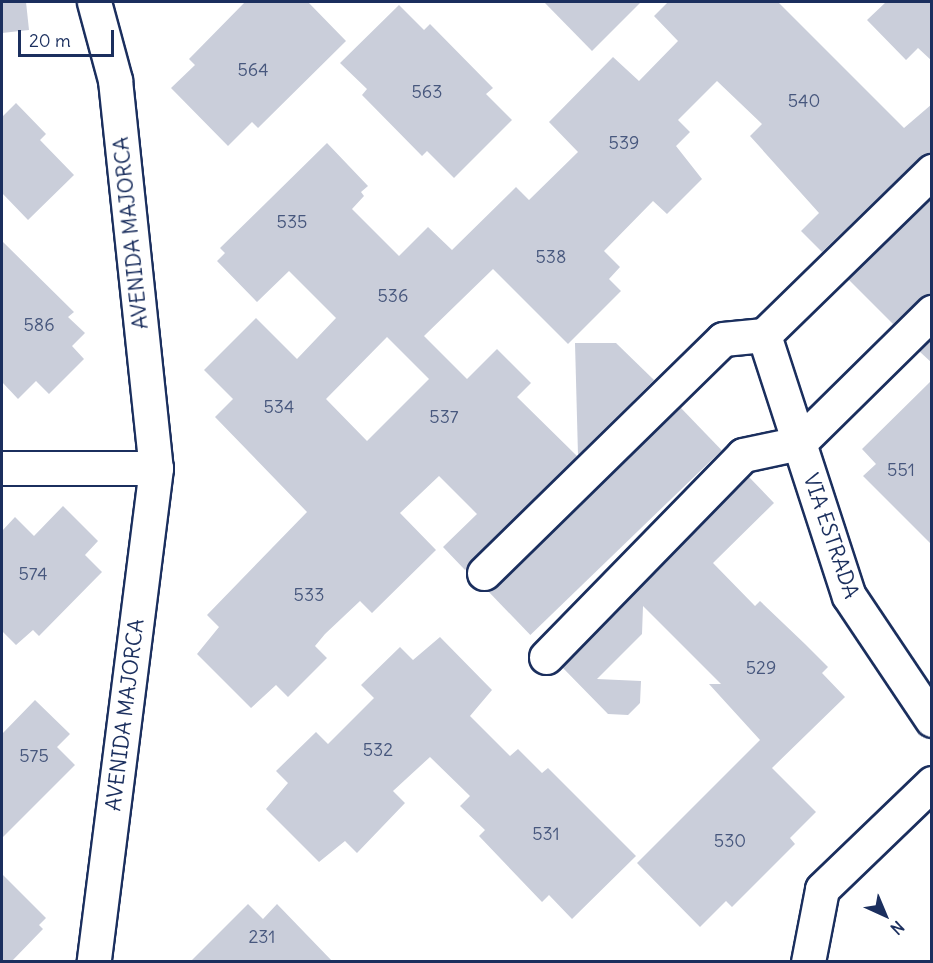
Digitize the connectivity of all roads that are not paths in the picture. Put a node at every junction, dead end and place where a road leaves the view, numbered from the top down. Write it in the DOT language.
graph roads {
  1 [pos="94,2"];
  2 [pos="932,171"];
  3 [pos="932,312"];
  4 [pos="764,335"];
  5 [pos="799,443"];
  6 [pos="2,468"];
  7 [pos="156,468"];
  8 [pos="484,573"];
  9 [pos="546,657"];
  10 [pos="932,720"];
  11 [pos="932,783"];
  12 [pos="94,962"];
  13 [pos="808,962"];
  1 -- 7 [label="street, AVENIDA MAJORCA"];
  2 -- 4 [label="street"];
  3 -- 5 [label="street"];
  4 -- 5 [label="street, VIA ESTRADA"];
  4 -- 8 [label="street"];
  5 -- 9 [label="street"];
  5 -- 10 [label="street, VIA ESTRADA"];
  6 -- 7 [label="street"];
  7 -- 12 [label="street, AVENIDA MAJORCA"];
  11 -- 13 [label="street"];
}
